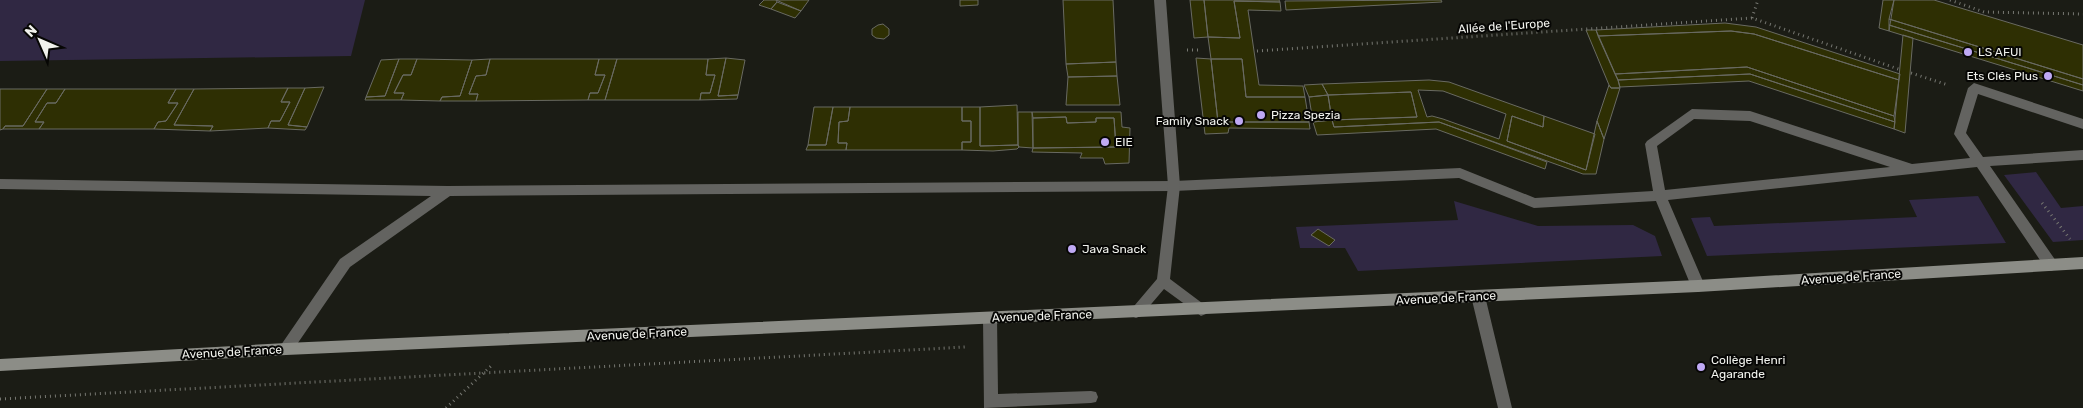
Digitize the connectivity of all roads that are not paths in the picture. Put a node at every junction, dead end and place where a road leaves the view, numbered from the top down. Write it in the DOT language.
graph roads {
  1 [pos="1160,0"];
  2 [pos="2083,124"];
  3 [pos="2083,155"];
  4 [pos="1980,162"];
  5 [pos="1913,168"];
  6 [pos="0,184"];
  7 [pos="1174,186"];
  8 [pos="448,191"];
  9 [pos="1660,196"];
  10 [pos="2083,263"];
  11 [pos="2051,264"];
  12 [pos="1163,281"];
  13 [pos="1698,286"];
  14 [pos="1478,296"];
  15 [pos="1202,310"];
  16 [pos="1136,312"];
  17 [pos="990,318"];
  18 [pos="286,349"];
  19 [pos="0,365"];
  20 [pos="1091,397"];
  21 [pos="990,405"];
  22 [pos="1505,408"];
  1 -- 7 [label="street"];
  2 -- 4 [label="street"];
  3 -- 4 [label="street"];
  4 -- 5 [label="street"];
  4 -- 11 [label="street"];
  5 -- 9 [label="street"];
  5 -- 9 [label="street"];
  6 -- 8 [label="street"];
  7 -- 8 [label="street"];
  7 -- 9 [label="street"];
  7 -- 12 [label="street"];
  8 -- 18 [label="street"];
  9 -- 13 [label="street"];
  10 -- 11 [label="main road, Avenue de France"];
  11 -- 13 [label="main road, Avenue de France"];
  12 -- 15 [label="street"];
  12 -- 16 [label="street"];
  13 -- 14 [label="main road, Avenue de France"];
  14 -- 15 [label="main road, Avenue de France"];
  14 -- 22 [label="street"];
  15 -- 16 [label="main road, Avenue de France"];
  16 -- 17 [label="main road, Avenue de France"];
  17 -- 18 [label="main road, Avenue de France"];
  17 -- 21 [label="street"];
  18 -- 19 [label="main road, Avenue de France"];
  20 -- 21 [label="street"];
}
